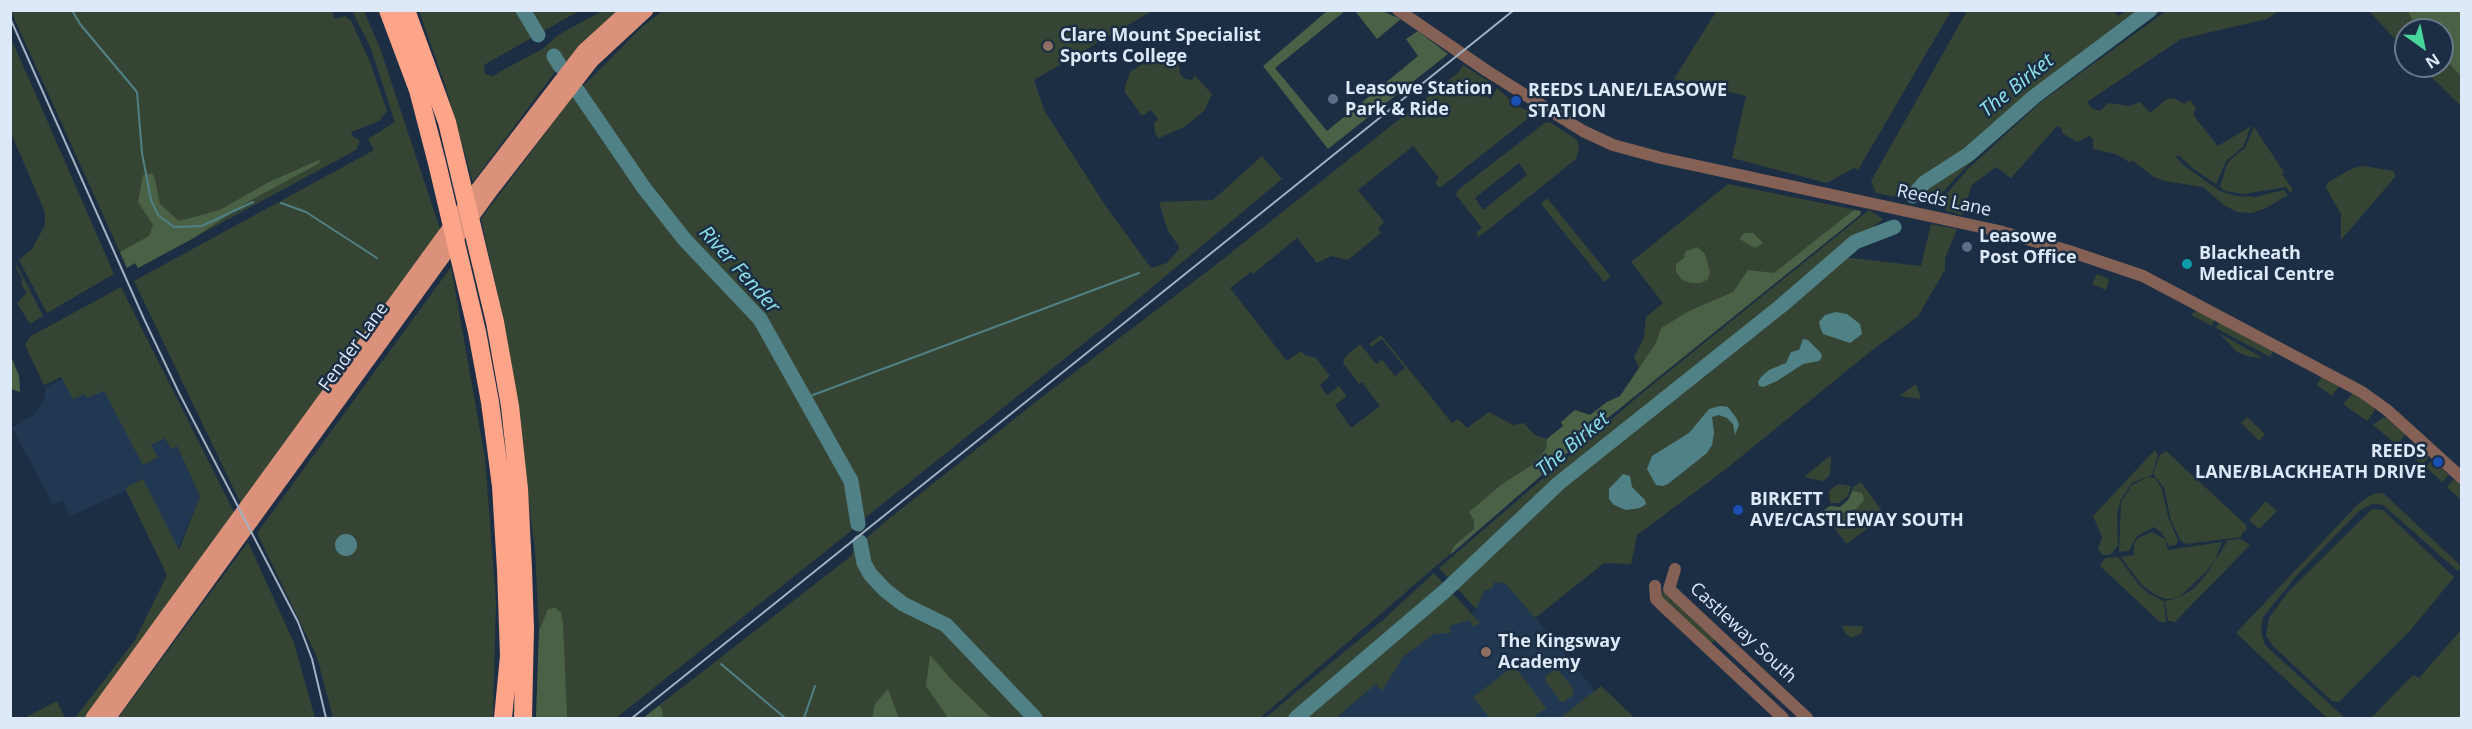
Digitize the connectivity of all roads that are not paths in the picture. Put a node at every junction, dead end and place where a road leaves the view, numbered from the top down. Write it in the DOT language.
graph roads {
  1 [pos="375,10"];
  2 [pos="388,10"];
  3 [pos="406,10"];
  4 [pos="629,10"];
  5 [pos="646,10"];
  6 [pos="1398,10"];
  7 [pos="437,163"];
  8 [pos="484,191"];
  9 [pos="2462,478"];
  10 [pos="238,529"];
  11 [pos="1675,569"];
  12 [pos="1655,586"];
  13 [pos="1724,641"];
  14 [pos="1712,653"];
  15 [pos="1789,702"];
  16 [pos="1780,716"];
  17 [pos="93,718"];
  18 [pos="108,718"];
  19 [pos="503,718"];
  20 [pos="523,718"];
  21 [pos="1807,718"];
  1 -- 7 [label="highway"];
  2 -- 7 [label="highway"];
  3 -- 20 [label="highway"];
  4 -- 8 [label="main road, Fender Lane"];
  5 -- 8 [label="main road, Fender Lane"];
  6 -- 9 [label="street, Reeds Lane"];
  7 -- 19 [label="highway"];
  8 -- 10 [label="main road, Fender Lane"];
  10 -- 17 [label="main road, Fender Lane"];
  10 -- 18 [label="main road, Fender Lane"];
  11 -- 13 [label="street, Castleway South"];
  12 -- 14 [label="street, Castleway South"];
  13 -- 14 [label="street"];
  13 -- 15 [label="street, Castleway South"];
  14 -- 16 [label="street, Castleway South"];
  15 -- 16 [label="street"];
  15 -- 21 [label="street, Castleway South"];
}
